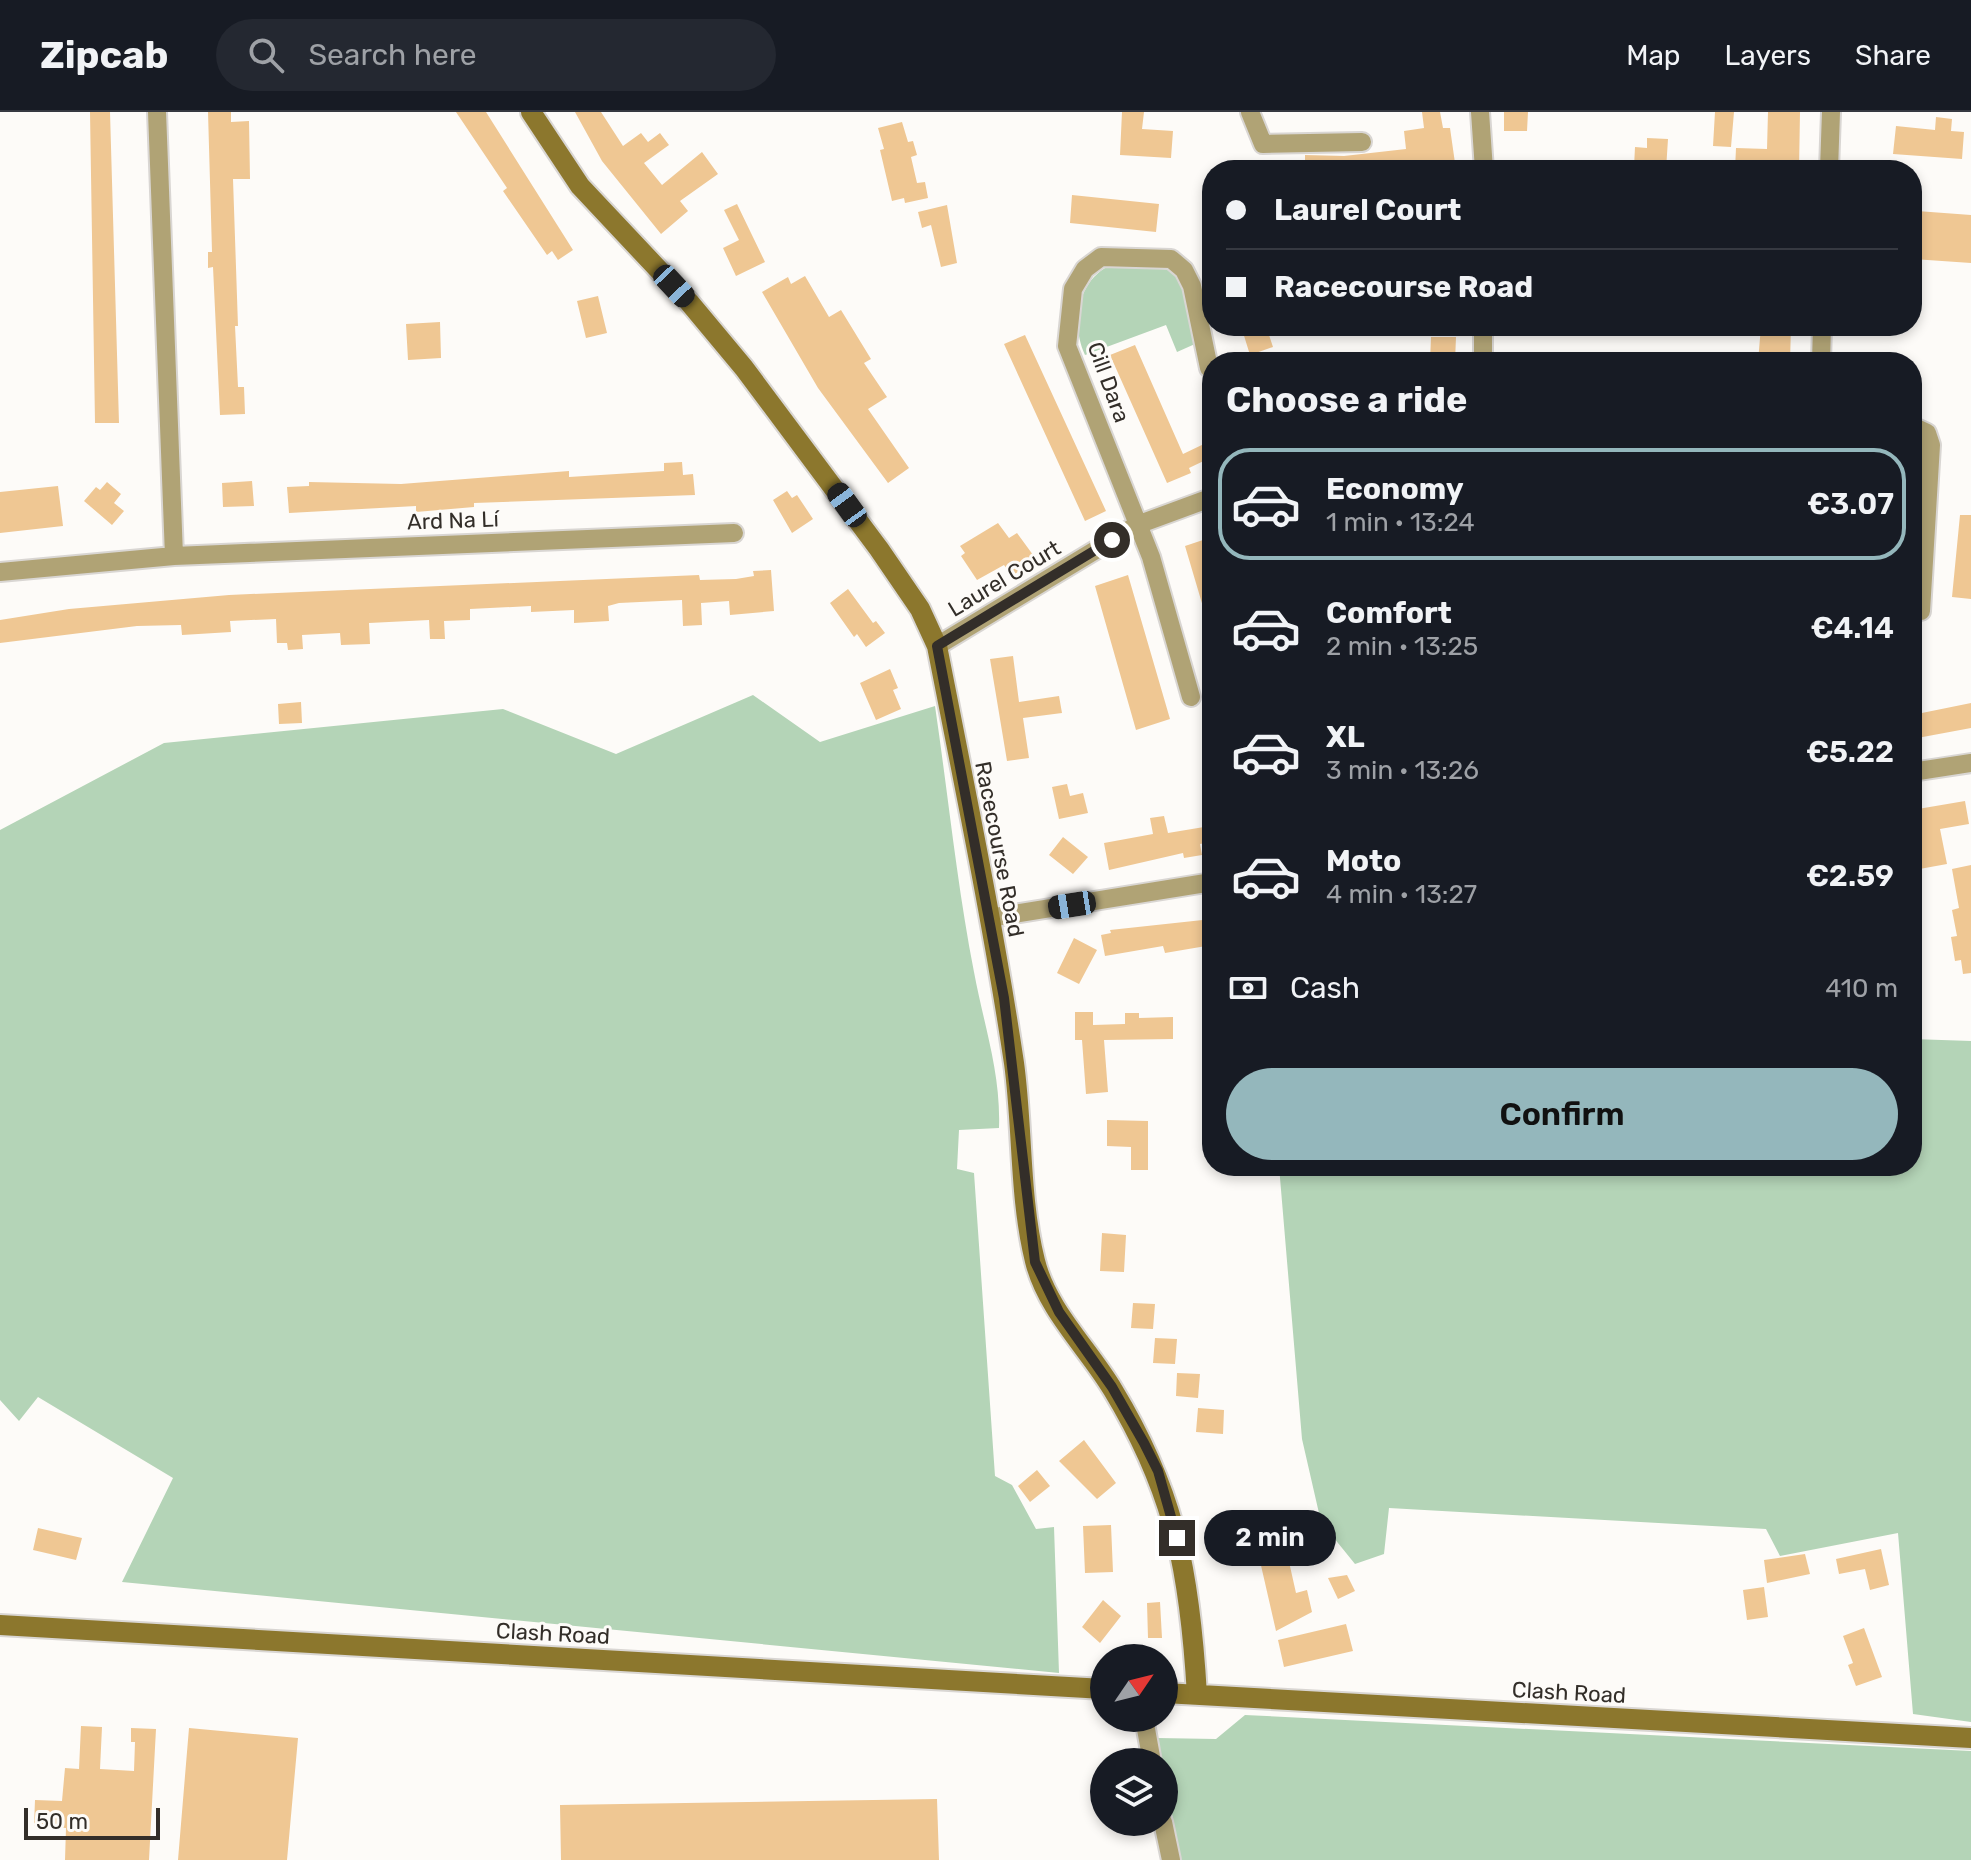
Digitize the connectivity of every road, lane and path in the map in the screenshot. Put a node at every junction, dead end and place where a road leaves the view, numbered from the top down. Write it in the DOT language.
graph roads {
  1 [pos="157,112"];
  2 [pos="531,112"];
  3 [pos="1250,112"];
  4 [pos="1480,112"];
  5 [pos="1831,112"];
  6 [pos="1362,142"];
  7 [pos="1483,160"];
  8 [pos="1829,160"];
  9 [pos="1202,334"];
  10 [pos="1922,431"];
  11 [pos="1202,501"];
  12 [pos="1137,525"];
  13 [pos="734,533"];
  14 [pos="174,556"];
  15 [pos="0,572"];
  16 [pos="1922,594"];
  17 [pos="937,646"];
  18 [pos="1191,697"];
  19 [pos="1971,763"];
  20 [pos="1922,770"];
  21 [pos="1202,884"];
  22 [pos="989,918"];
  23 [pos="0,1625"];
  24 [pos="1090,1688"];
  25 [pos="1178,1694"];
  26 [pos="1197,1695"];
  27 [pos="1971,1738"];
  28 [pos="1166,1836"];
  29 [pos="1171,1860"];
  1 -- 14 [label="street"];
  2 -- 17 [label="street, Racecourse Road"];
  3 -- 6 [label="street"];
  4 -- 7 [label="street"];
  5 -- 8 [label="street"];
  9 -- 12 [label="street, Cill Dara"];
  10 -- 16 [label="street"];
  11 -- 12 [label="street, Laurel Court"];
  12 -- 17 [label="street, Laurel Court"];
  12 -- 18 [label="street"];
  13 -- 14 [label="street, Ard Na Lí"];
  14 -- 15 [label="street, Ard Na Lí"];
  17 -- 22 [label="street, Racecourse Road"];
  19 -- 20 [label="street"];
  21 -- 22 [label="street"];
  22 -- 26 [label="street, Racecourse Road"];
  23 -- 24 [label="street, Clash Road"];
  25 -- 26 [label="street, Clash Road"];
  26 -- 27 [label="street, Clash Road"];
  28 -- 29 [label="street"];
}
